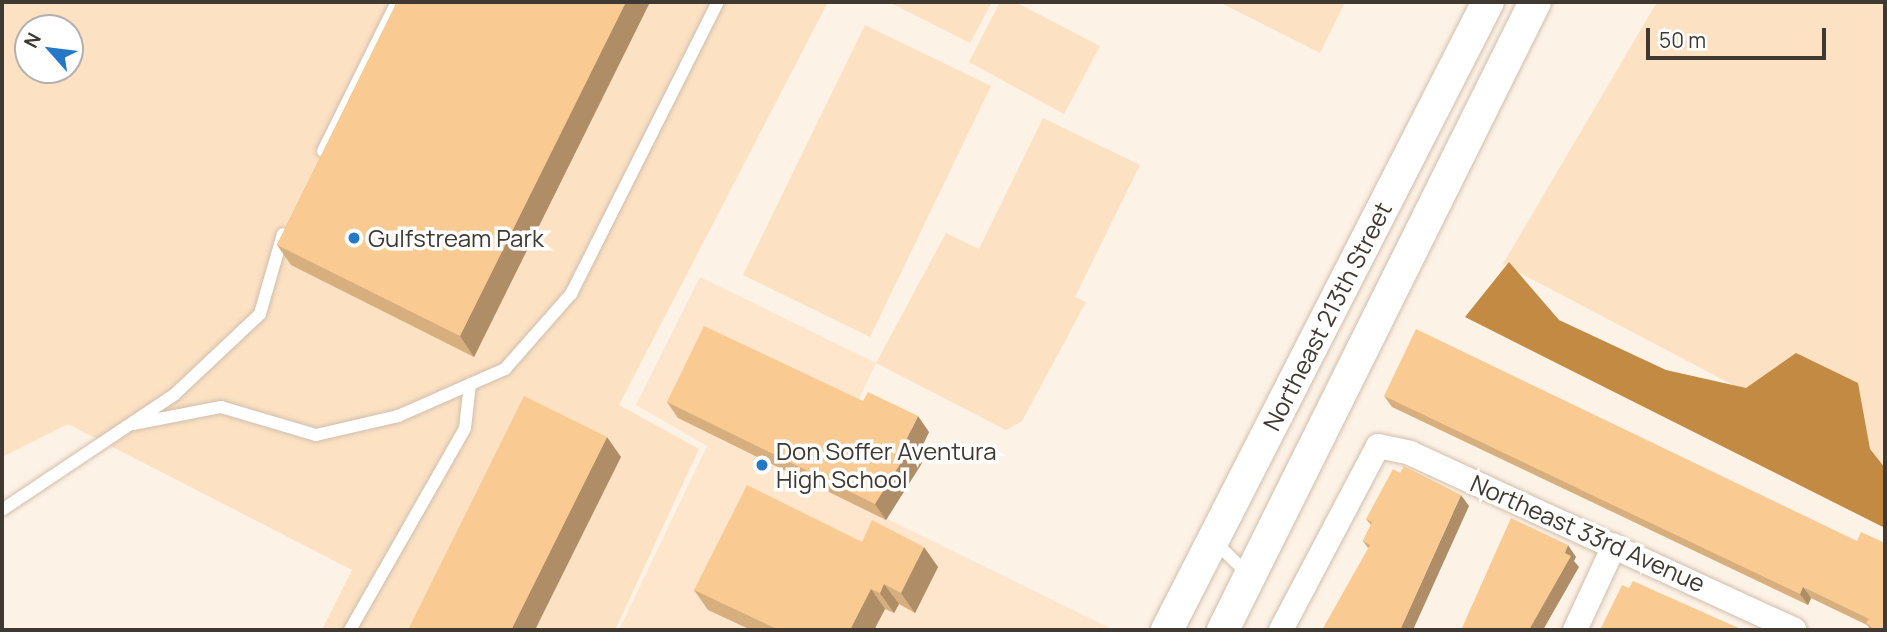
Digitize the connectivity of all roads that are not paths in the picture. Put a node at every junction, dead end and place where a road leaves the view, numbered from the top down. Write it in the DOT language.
graph roads {
  1 [pos="397,2"];
  2 [pos="718,2"];
  3 [pos="1488,2"];
  4 [pos="1535,2"];
  5 [pos="315,168"];
  6 [pos="293,215"];
  7 [pos="470,384"];
  8 [pos="133,424"];
  9 [pos="2,510"];
  10 [pos="1213,540"];
  11 [pos="1614,546"];
  12 [pos="1250,577"];
  13 [pos="350,630"];
  14 [pos="1167,630"];
  15 [pos="1223,630"];
  16 [pos="1281,630"];
  17 [pos="1575,630"];
  18 [pos="1794,630"];
  1 -- 5 [label="lane"];
  2 -- 7 [label="lane"];
  3 -- 10 [label="street, Northeast 213th Street"];
  4 -- 12 [label="street, Northeast 213th Street"];
  6 -- 8 [label="lane"];
  7 -- 8 [label="lane"];
  7 -- 13 [label="lane"];
  8 -- 9 [label="lane"];
  10 -- 12 [label="lane"];
  10 -- 14 [label="street, Northeast 213th Street"];
  11 -- 16 [label="street, Northeast 33rd Avenue"];
  11 -- 17 [label="street"];
  11 -- 18 [label="street, Northeast 33rd Avenue"];
  12 -- 15 [label="street, Northeast 213th Street"];
}
